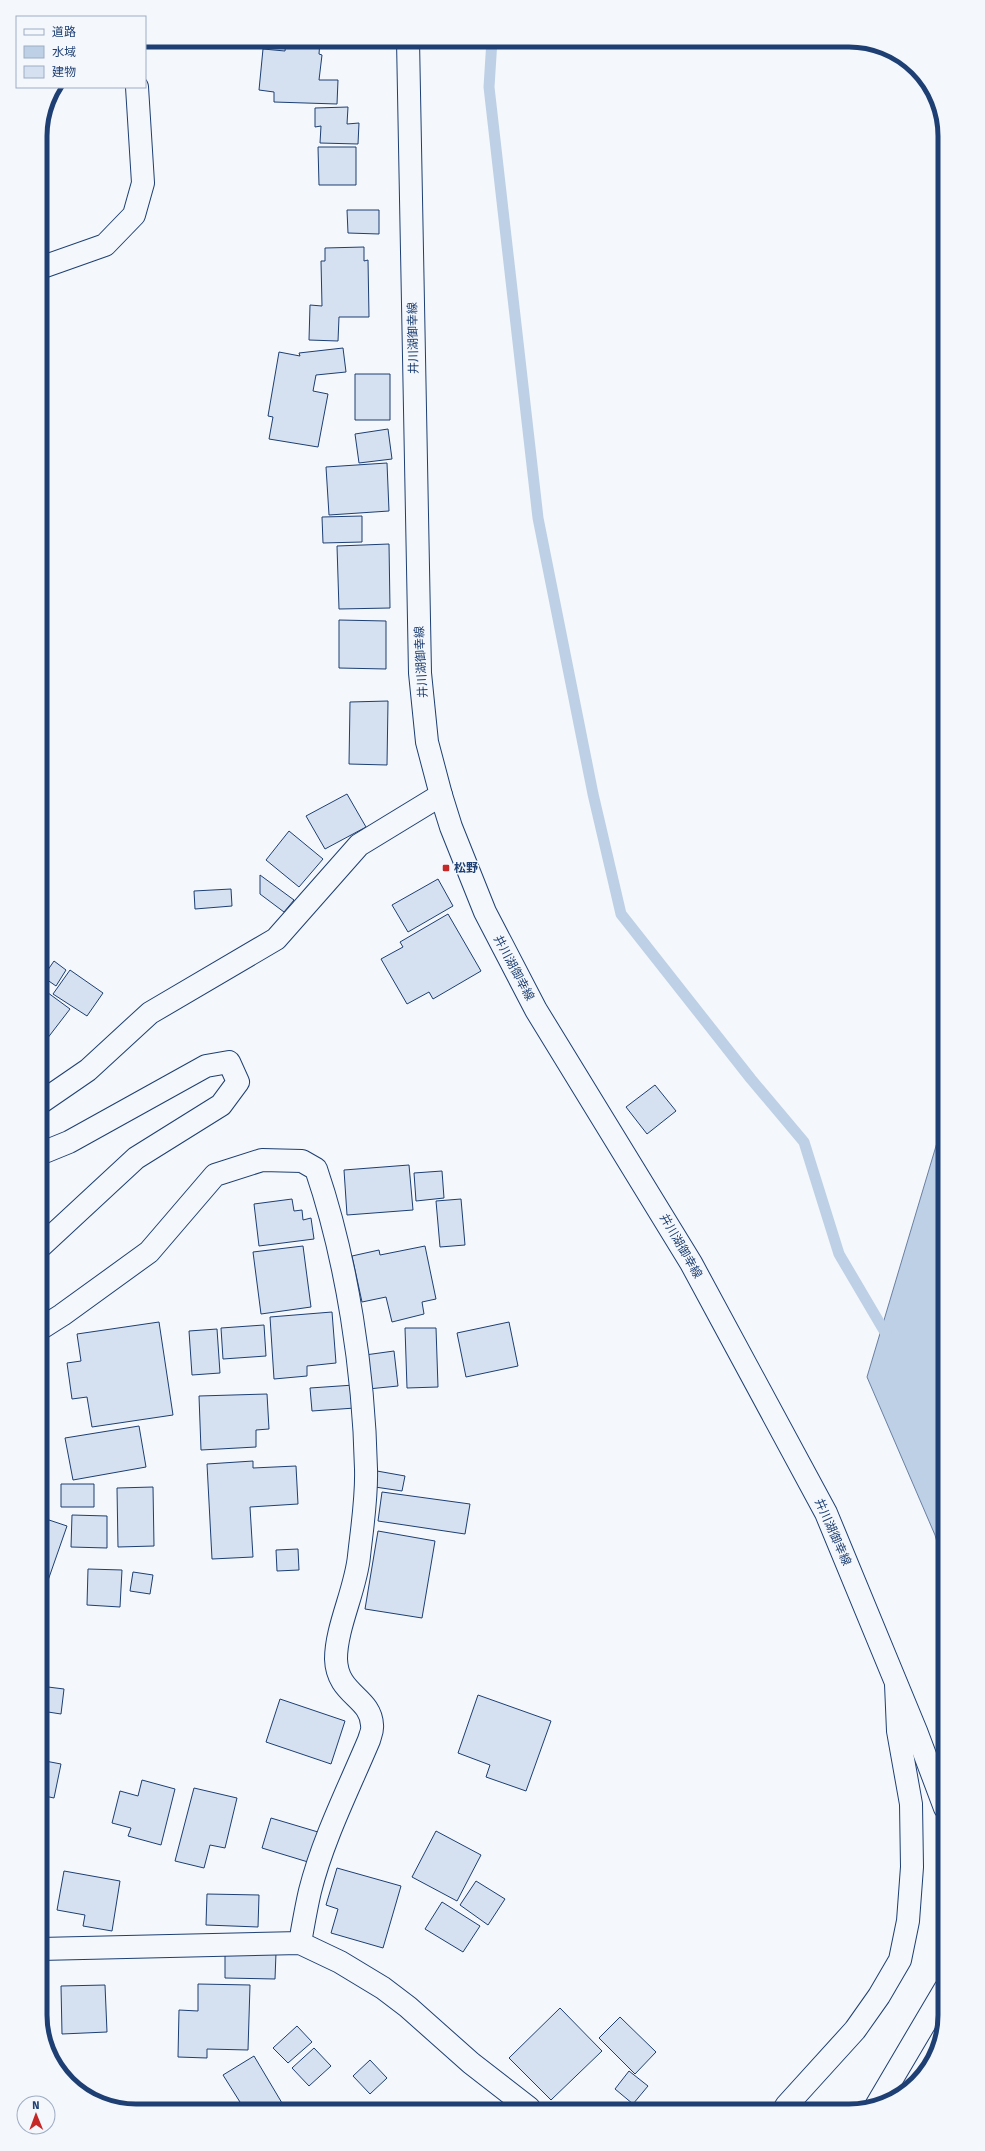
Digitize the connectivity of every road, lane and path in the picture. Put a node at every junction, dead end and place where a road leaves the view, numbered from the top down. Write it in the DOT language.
graph roads {
  1 [pos="408,47"];
  2 [pos="137,88"];
  3 [pos="47,266"];
  4 [pos="441,795"];
  5 [pos="47,1098"];
  6 [pos="47,1151"];
  7 [pos="47,1241"];
  8 [pos="47,1325"];
  9 [pos="896,1682"];
  10 [pos="938,1790"];
  11 [pos="300,1943"];
  12 [pos="47,1949"];
  13 [pos="938,2001"];
  14 [pos="881,2098"];
  15 [pos="524,2104"];
  16 [pos="788,2104"];
  1 -- 4 [label="street, 井川湖御幸線"];
  2 -- 3 [label="street"];
  4 -- 5 [label="street"];
  4 -- 9 [label="street, 井川湖御幸線"];
  6 -- 7 [label="street"];
  8 -- 11 [label="street"];
  9 -- 10 [label="street, 井川湖御幸線"];
  9 -- 16 [label="street"];
  11 -- 12 [label="street"];
  11 -- 15 [label="street"];
  13 -- 14 [label="street"];
}
